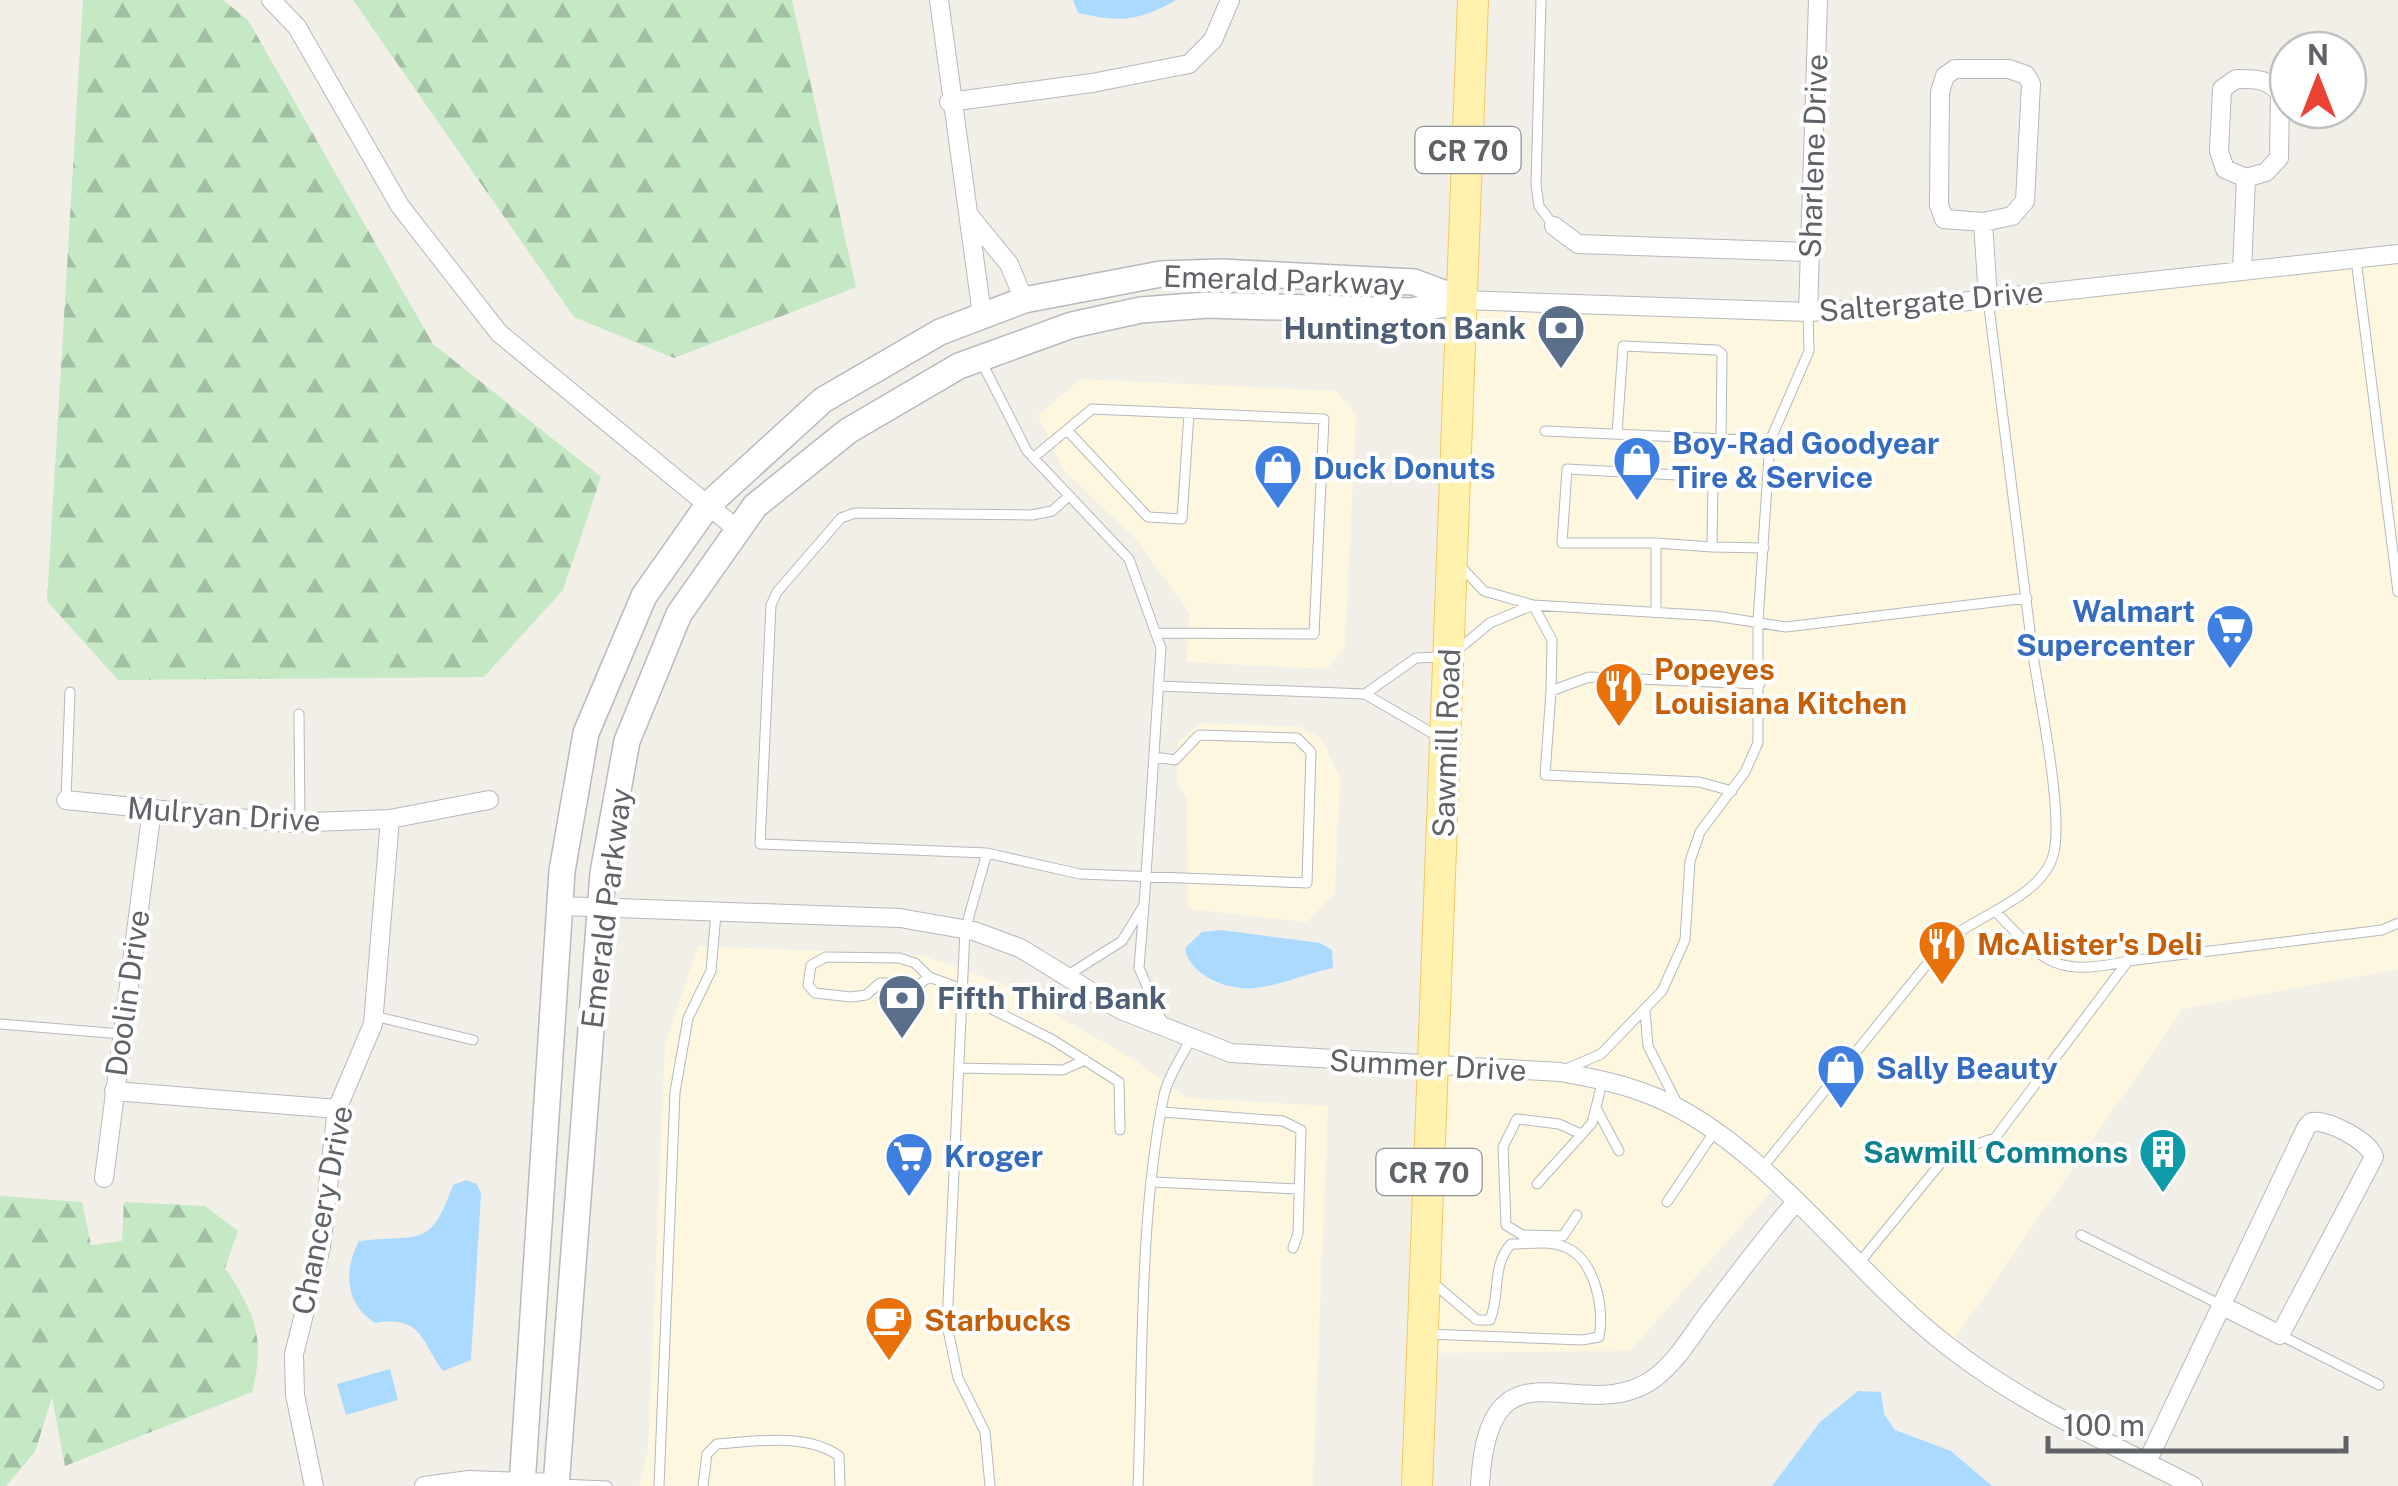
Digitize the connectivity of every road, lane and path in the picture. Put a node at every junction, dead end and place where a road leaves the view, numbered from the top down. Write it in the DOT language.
graph roads {
  1 [pos="271,0"];
  2 [pos="938,0"];
  3 [pos="1230,0"];
  4 [pos="1473,0"];
  5 [pos="1541,0"];
  6 [pos="1818,0"];
  7 [pos="949,102"];
  8 [pos="2246,178"];
  9 [pos="968,214"];
  10 [pos="1983,222"];
  11 [pos="1554,226"];
  12 [pos="1809,252"];
  13 [pos="2398,254"];
  14 [pos="2356,259"];
  15 [pos="2242,271"];
  16 [pos="1988,298"];
  17 [pos="1024,300"];
  18 [pos="1462,300"];
  19 [pos="1808,312"];
  20 [pos="982,315"];
  21 [pos="980,358"];
  22 [pos="1188,413"];
  23 [pos="1066,430"];
  24 [pos="1545,431"];
  25 [pos="1617,434"];
  26 [pos="1721,439"];
  27 [pos="1770,441"];
  28 [pos="1034,458"];
  29 [pos="1070,496"];
  30 [pos="708,505"];
  31 [pos="738,530"];
  32 [pos="1656,543"];
  33 [pos="1712,547"];
  34 [pos="1764,548"];
  35 [pos="1452,558"];
  36 [pos="2398,592"];
  37 [pos="2027,598"];
  38 [pos="1533,605"];
  39 [pos="1656,612"];
  40 [pos="1758,621"];
  41 [pos="1156,633"];
  42 [pos="1448,657"];
  43 [pos="1760,684"];
  44 [pos="1158,686"];
  45 [pos="1550,691"];
  46 [pos="70,692"];
  47 [pos="1365,694"];
  48 [pos="299,714"];
  49 [pos="1446,740"];
  50 [pos="1154,757"];
  51 [pos="1732,791"];
  52 [pos="66,800"];
  53 [pos="489,800"];
  54 [pos="152,809"];
  55 [pos="390,819"];
  56 [pos="300,823"];
  57 [pos="987,853"];
  58 [pos="1146,878"];
  59 [pos="1144,905"];
  60 [pos="560,906"];
  61 [pos="600,909"];
  62 [pos="1996,912"];
  63 [pos="716,913"];
  64 [pos="2398,923"];
  65 [pos="965,930"];
  66 [pos="2128,961"];
  67 [pos="1068,975"];
  68 [pos="929,977"];
  69 [pos="962,991"];
  70 [pos="1645,1010"];
  71 [pos="374,1016"];
  72 [pos="0,1024"];
  73 [pos="1166,1030"];
  74 [pos="122,1034"];
  75 [pos="473,1040"];
  76 [pos="1190,1040"];
  77 [pos="1085,1060"];
  78 [pos="1432,1066"];
  79 [pos="959,1068"];
  80 [pos="1560,1072"];
  81 [pos="1603,1080"];
  82 [pos="114,1090"];
  83 [pos="1596,1108"];
  84 [pos="338,1109"];
  85 [pos="1681,1110"];
  86 [pos="1162,1112"];
  87 [pos="1120,1130"];
  88 [pos="1715,1131"];
  89 [pos="1581,1134"];
  90 [pos="1619,1151"];
  91 [pos="1760,1170"];
  92 [pos="104,1178"];
  93 [pos="1154,1182"];
  94 [pos="1537,1184"];
  95 [pos="1298,1189"];
  96 [pos="1667,1202"];
  97 [pos="1795,1203"];
  98 [pos="1576,1215"];
  99 [pos="2081,1235"];
  100 [pos="1293,1248"];
  101 [pos="1857,1265"];
  102 [pos="1425,1277"];
  103 [pos="2223,1306"];
  104 [pos="1423,1334"];
  105 [pos="2280,1335"];
  106 [pos="2379,1384"];
  107 [pos="2146,1462"];
  108 [pos="522,1483"];
  109 [pos="556,1485"];
  110 [pos="2187,1485"];
  111 [pos="314,1486"];
  112 [pos="424,1486"];
  113 [pos="607,1486"];
  114 [pos="659,1486"];
  115 [pos="702,1486"];
  116 [pos="840,1486"];
  117 [pos="990,1486"];
  118 [pos="1138,1486"];
  119 [pos="1416,1486"];
  120 [pos="1480,1486"];
  1 -- 30 [label="street"];
  2 -- 7 [label="street"];
  3 -- 7 [label="street"];
  4 -- 18 [label="main road, Sawmill Road / CR 70"];
  5 -- 11 [label="lane"];
  6 -- 12 [label="street, Sharlene Drive"];
  7 -- 9 [label="street"];
  8 -- 8 [label="street"];
  8 -- 15 [label="street"];
  9 -- 17 [label="street"];
  9 -- 20 [label="street"];
  10 -- 10 [label="street"];
  10 -- 16 [label="street"];
  11 -- 12 [label="street"];
  12 -- 19 [label="street, Sharlene Drive"];
  13 -- 14 [label="street, Saltergate Drive"];
  14 -- 15 [label="street, Saltergate Drive"];
  14 -- 36 [label="lane"];
  15 -- 16 [label="street, Saltergate Drive"];
  16 -- 19 [label="street, Saltergate Drive"];
  16 -- 37 [label="lane"];
  17 -- 18 [label="main road, Emerald Parkway"];
  17 -- 20 [label="main road, Emerald Parkway"];
  18 -- 19 [label="street, Saltergate Drive"];
  18 -- 21 [label="main road, Emerald Parkway"];
  18 -- 35 [label="main road, Sawmill Road / CR 70"];
  19 -- 27 [label="lane"];
  20 -- 30 [label="main road, Emerald Parkway"];
  21 -- 28 [label="lane"];
  21 -- 31 [label="main road, Emerald Parkway"];
  22 -- 23 [label="lane"];
  22 -- 23 [label="lane"];
  22 -- 41 [label="lane"];
  23 -- 28 [label="lane"];
  24 -- 25 [label="lane"];
  25 -- 26 [label="lane"];
  25 -- 26 [label="lane"];
  26 -- 27 [label="lane"];
  27 -- 34 [label="lane"];
  28 -- 29 [label="lane"];
  29 -- 41 [label="lane"];
  29 -- 57 [label="lane"];
  30 -- 31 [label="street"];
  30 -- 60 [label="main road, Emerald Parkway"];
  31 -- 61 [label="main road, Emerald Parkway"];
  32 -- 33 [label="lane"];
  32 -- 33 [label="lane"];
  32 -- 39 [label="lane"];
  33 -- 34 [label="lane"];
  34 -- 40 [label="lane"];
  35 -- 38 [label="lane"];
  35 -- 42 [label="main road, Sawmill Road / CR 70"];
  37 -- 40 [label="lane"];
  37 -- 62 [label="lane"];
  38 -- 39 [label="lane"];
  38 -- 42 [label="lane"];
  38 -- 45 [label="lane"];
  39 -- 40 [label="lane"];
  40 -- 43 [label="lane"];
  41 -- 44 [label="lane"];
  42 -- 47 [label="lane"];
  42 -- 49 [label="main road, Sawmill Road / CR 70"];
  43 -- 45 [label="lane"];
  43 -- 51 [label="lane"];
  44 -- 47 [label="lane"];
  44 -- 50 [label="lane"];
  45 -- 51 [label="lane"];
  46 -- 52 [label="lane, Mulryan Drive"];
  47 -- 49 [label="lane"];
  48 -- 56 [label="lane"];
  49 -- 78 [label="main road, Sawmill Road / CR 70"];
  50 -- 58 [label="lane"];
  50 -- 58 [label="lane"];
  51 -- 70 [label="lane"];
  52 -- 54 [label="street, Mulryan Drive"];
  53 -- 55 [label="street, Mulryan Drive"];
  54 -- 56 [label="street, Mulryan Drive"];
  54 -- 74 [label="street, Doolin Drive"];
  55 -- 56 [label="street, Mulryan Drive"];
  55 -- 71 [label="street, Chancery Drive"];
  57 -- 58 [label="lane"];
  57 -- 65 [label="lane"];
  58 -- 59 [label="lane"];
  59 -- 67 [label="lane"];
  59 -- 73 [label="lane"];
  60 -- 61 [label="street, Summer Drive"];
  60 -- 108 [label="main road, Emerald Parkway"];
  61 -- 63 [label="street, Summer Drive"];
  61 -- 109 [label="main road, Emerald Parkway"];
  62 -- 66 [label="lane"];
  62 -- 91 [label="lane"];
  63 -- 65 [label="street, Summer Drive"];
  63 -- 114 [label="lane"];
  64 -- 66 [label="lane"];
  65 -- 67 [label="street, Summer Drive"];
  65 -- 69 [label="lane"];
  66 -- 101 [label="lane"];
  67 -- 73 [label="street, Summer Drive"];
  68 -- 68 [label="lane"];
  68 -- 69 [label="lane"];
  69 -- 77 [label="lane"];
  69 -- 79 [label="lane"];
  70 -- 80 [label="lane"];
  70 -- 85 [label="lane"];
  71 -- 75 [label="lane"];
  71 -- 84 [label="street, Chancery Drive"];
  72 -- 74 [label="lane"];
  73 -- 76 [label="street, Summer Drive"];
  74 -- 82 [label="street, Doolin Drive"];
  76 -- 78 [label="street, Summer Drive"];
  76 -- 86 [label="lane"];
  77 -- 79 [label="lane"];
  77 -- 87 [label="lane"];
  78 -- 80 [label="street, Summer Drive"];
  78 -- 102 [label="main road, Sawmill Road / CR 70"];
  79 -- 117 [label="lane"];
  80 -- 81 [label="street, Summer Drive"];
  81 -- 83 [label="lane"];
  81 -- 85 [label="street, Summer Drive"];
  82 -- 84 [label="street"];
  82 -- 92 [label="street, Doolin Drive"];
  83 -- 89 [label="lane"];
  83 -- 90 [label="lane"];
  84 -- 111 [label="street, Chancery Drive"];
  85 -- 88 [label="street, Summer Drive"];
  86 -- 93 [label="lane"];
  86 -- 95 [label="lane"];
  88 -- 91 [label="street, Summer Drive"];
  88 -- 96 [label="lane"];
  89 -- 94 [label="lane"];
  89 -- 98 [label="lane"];
  91 -- 97 [label="street, Summer Drive"];
  93 -- 95 [label="lane"];
  93 -- 118 [label="lane"];
  95 -- 100 [label="lane"];
  97 -- 101 [label="street, Summer Drive"];
  97 -- 120 [label="street"];
  99 -- 103 [label="lane"];
  101 -- 107 [label="street, Summer Drive"];
  102 -- 104 [label="main road, Sawmill Road / CR 70"];
  102 -- 104 [label="lane"];
  103 -- 105 [label="street"];
  103 -- 105 [label="street"];
  103 -- 107 [label="street"];
  104 -- 119 [label="main road, Sawmill Road / CR 70"];
  105 -- 106 [label="lane"];
  107 -- 110 [label="street, Summer Drive"];
  108 -- 109 [label="street"];
  108 -- 112 [label="street"];
  109 -- 113 [label="lane"];
  115 -- 116 [label="lane"];
}
